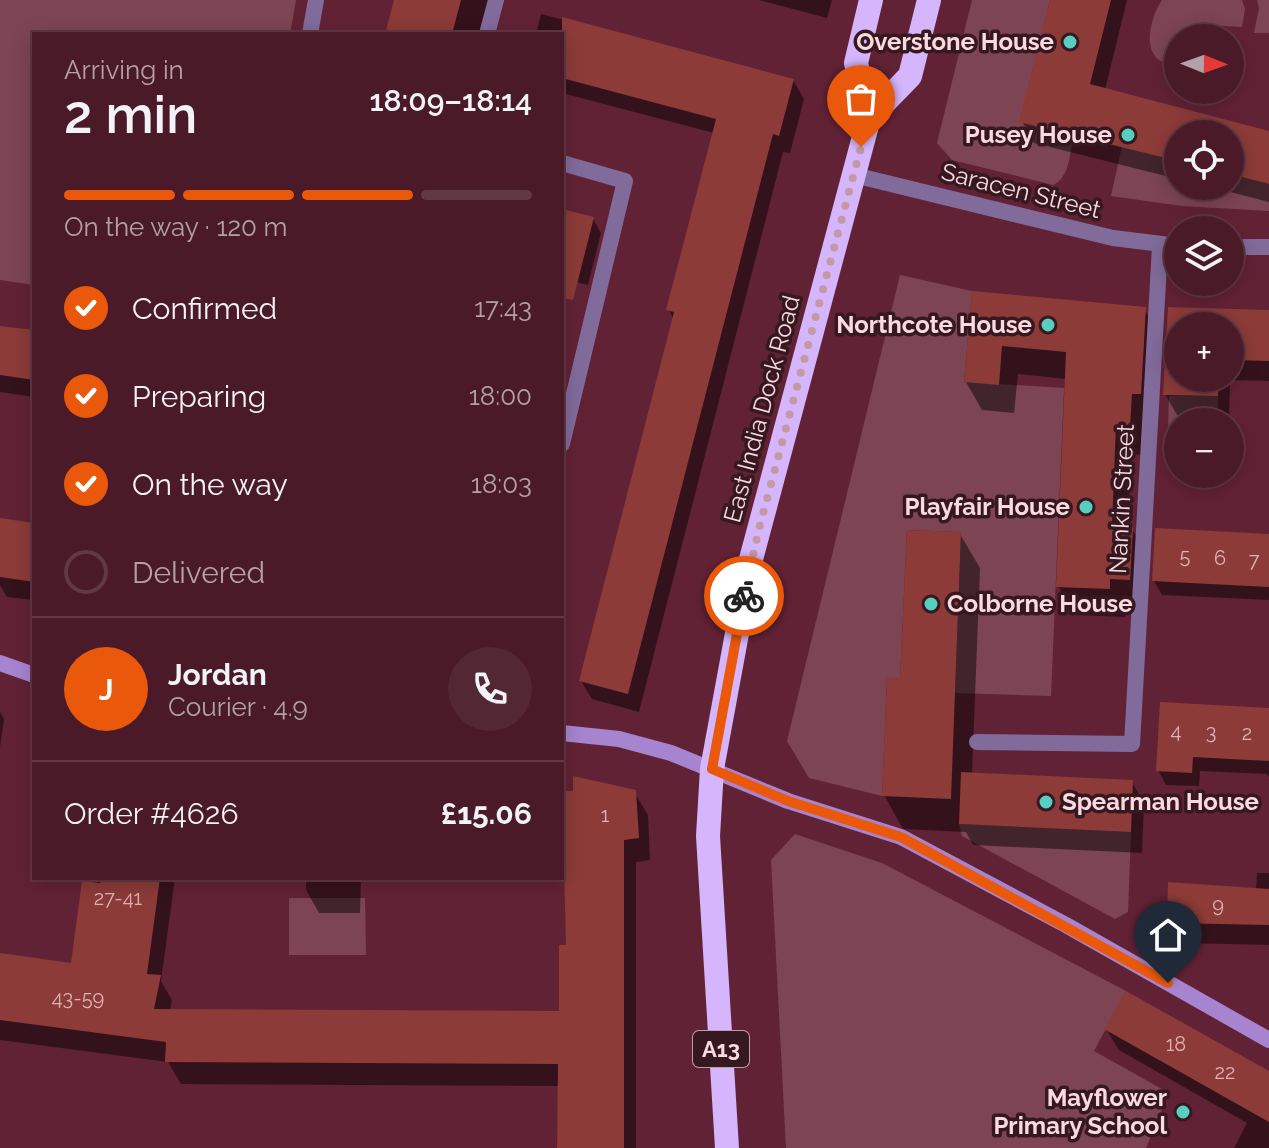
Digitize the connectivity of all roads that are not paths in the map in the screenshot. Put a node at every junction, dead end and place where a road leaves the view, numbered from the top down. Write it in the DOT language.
graph roads {
  1 [pos="316,0"];
  2 [pos="496,0"];
  3 [pos="871,0"];
  4 [pos="929,0"];
  5 [pos="310,32"];
  6 [pos="488,32"];
  7 [pos="869,118"];
  8 [pos="564,164"];
  9 [pos="854,175"];
  10 [pos="1160,246"];
  11 [pos="1164,246"];
  12 [pos="1244,247"];
  13 [pos="1269,247"];
  14 [pos="570,379"];
  15 [pos="564,428"];
  16 [pos="0,663"];
  17 [pos="32,674"];
  18 [pos="564,733"];
  19 [pos="977,742"];
  20 [pos="712,769"];
  21 [pos="1269,1040"];
  22 [pos="727,1148"];
  1 -- 5 [label="street"];
  2 -- 6 [label="street"];
  3 -- 7 [label="highway, East India Dock Road / A13"];
  4 -- 7 [label="highway, East India Dock Road / A13"];
  7 -- 9 [label="highway, East India Dock Road / A13"];
  8 -- 14 [label="street"];
  9 -- 10 [label="street, Saracen Street"];
  9 -- 20 [label="highway, East India Dock Road / A13"];
  10 -- 11 [label="street, Saracen Street"];
  10 -- 19 [label="street, Nankin Street"];
  12 -- 13 [label="street"];
  14 -- 15 [label="street"];
  16 -- 17 [label="street"];
  18 -- 20 [label="street"];
  20 -- 21 [label="street"];
  20 -- 22 [label="highway, East India Dock Road / A13"];
}
